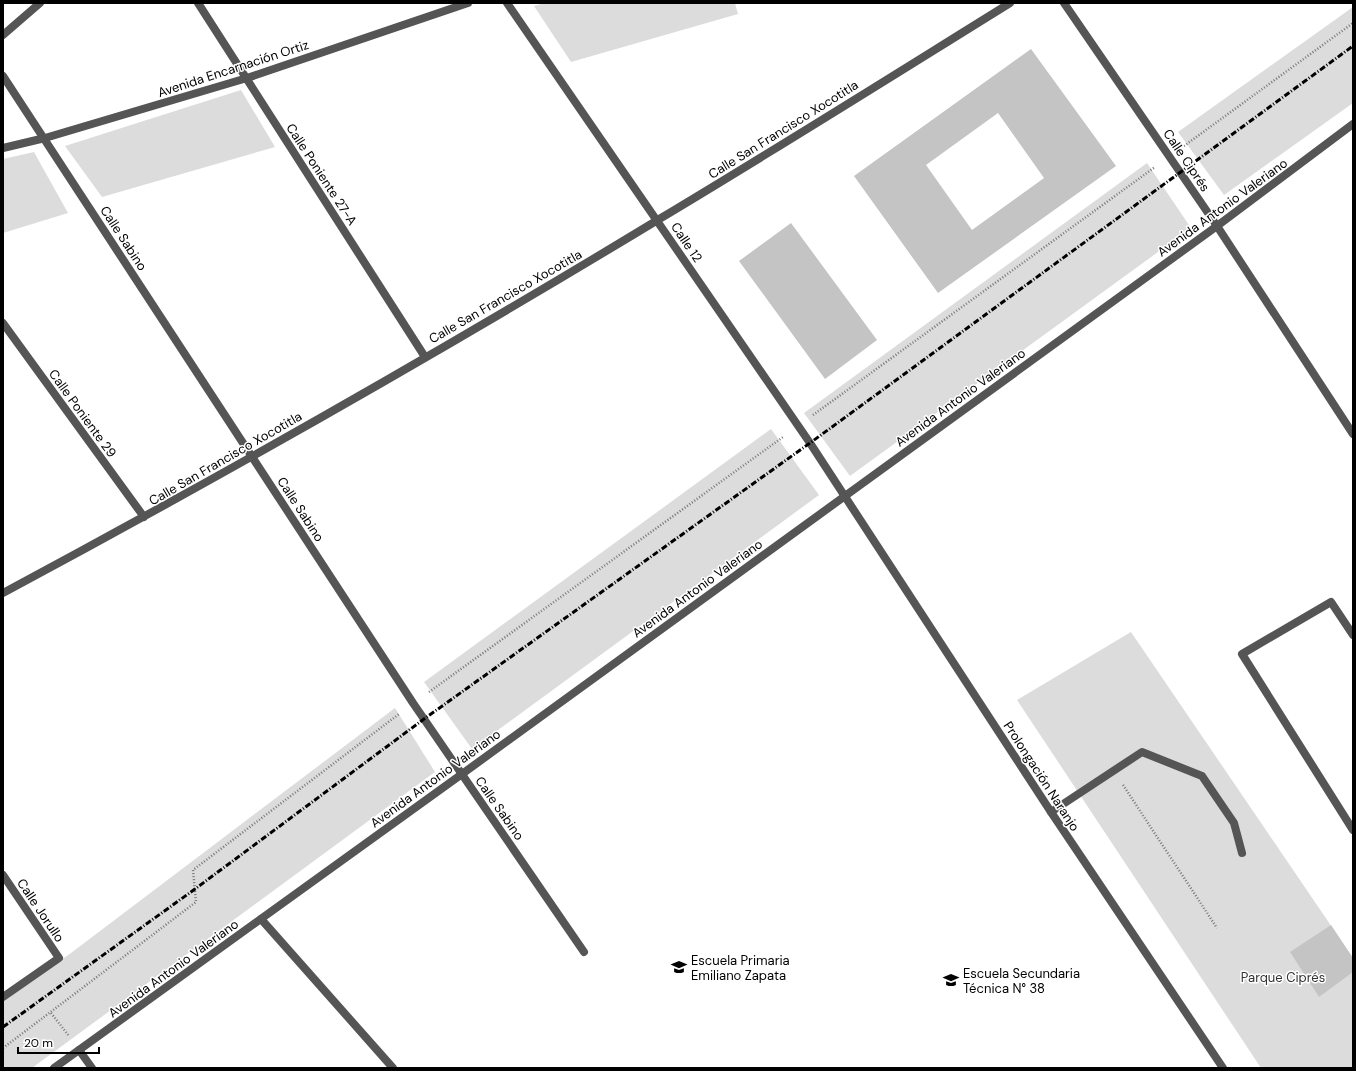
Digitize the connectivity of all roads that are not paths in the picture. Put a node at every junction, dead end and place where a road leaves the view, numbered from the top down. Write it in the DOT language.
graph roads {
  1 [pos="40,3"];
  2 [pos="198,3"];
  3 [pos="468,3"];
  4 [pos="508,3"];
  5 [pos="1010,3"];
  6 [pos="1064,3"];
  7 [pos="3,35"];
  8 [pos="3,76"];
  9 [pos="247,78"];
  10 [pos="1353,124"];
  11 [pos="45,138"];
  12 [pos="3,148"];
  13 [pos="657,220"];
  14 [pos="1217,226"];
  15 [pos="3,323"];
  16 [pos="425,357"];
  17 [pos="1353,434"];
  18 [pos="252,456"];
  19 [pos="845,495"];
  20 [pos="144,517"];
  21 [pos="3,594"];
  22 [pos="1353,635"];
  23 [pos="462,774"];
  24 [pos="1051,812"];
  25 [pos="1353,830"];
  26 [pos="1242,853"];
  27 [pos="3,875"];
  28 [pos="261,919"];
  29 [pos="584,952"];
  30 [pos="3,997"];
  31 [pos="79,1050"];
  32 [pos="54,1068"];
  33 [pos="92,1068"];
  34 [pos="393,1068"];
  35 [pos="1223,1068"];
  1 -- 7 [label="street"];
  2 -- 9 [label="street, Calle Poniente 27-A"];
  3 -- 9 [label="street, Avenida Encarnación Ortiz"];
  4 -- 13 [label="street, Calle 12"];
  5 -- 13 [label="street, Calle San Francisco Xocotitla"];
  6 -- 14 [label="street, Calle Ciprés"];
  8 -- 11 [label="street, Calle Sabino"];
  9 -- 11 [label="street, Avenida Encarnación Ortiz"];
  9 -- 16 [label="street, Calle Poniente 27-A"];
  10 -- 14 [label="street, Avenida Antonio Valeriano"];
  11 -- 12 [label="street, Avenida Encarnación Ortiz"];
  11 -- 18 [label="street, Calle Sabino"];
  13 -- 16 [label="street, Calle San Francisco Xocotitla"];
  13 -- 19 [label="street, Calle 12"];
  14 -- 17 [label="street, Calle Ciprés"];
  14 -- 19 [label="street, Avenida Antonio Valeriano"];
  15 -- 20 [label="street, Calle Poniente 29"];
  16 -- 18 [label="street, Calle San Francisco Xocotitla"];
  18 -- 20 [label="street, Calle San Francisco Xocotitla"];
  18 -- 23 [label="street, Calle Sabino"];
  19 -- 23 [label="street, Avenida Antonio Valeriano"];
  19 -- 24 [label="street, Prolongación Naranjo"];
  20 -- 21 [label="street, Calle San Francisco Xocotitla"];
  22 -- 25 [label="street"];
  23 -- 28 [label="street, Avenida Antonio Valeriano"];
  23 -- 29 [label="street, Calle Sabino"];
  24 -- 26 [label="street"];
  24 -- 35 [label="street, Prolongación Naranjo"];
  27 -- 30 [label="street, Calle Jorullo"];
  28 -- 31 [label="street, Avenida Antonio Valeriano"];
  28 -- 34 [label="street"];
  31 -- 32 [label="street, Avenida Antonio Valeriano"];
  31 -- 33 [label="street"];
}
